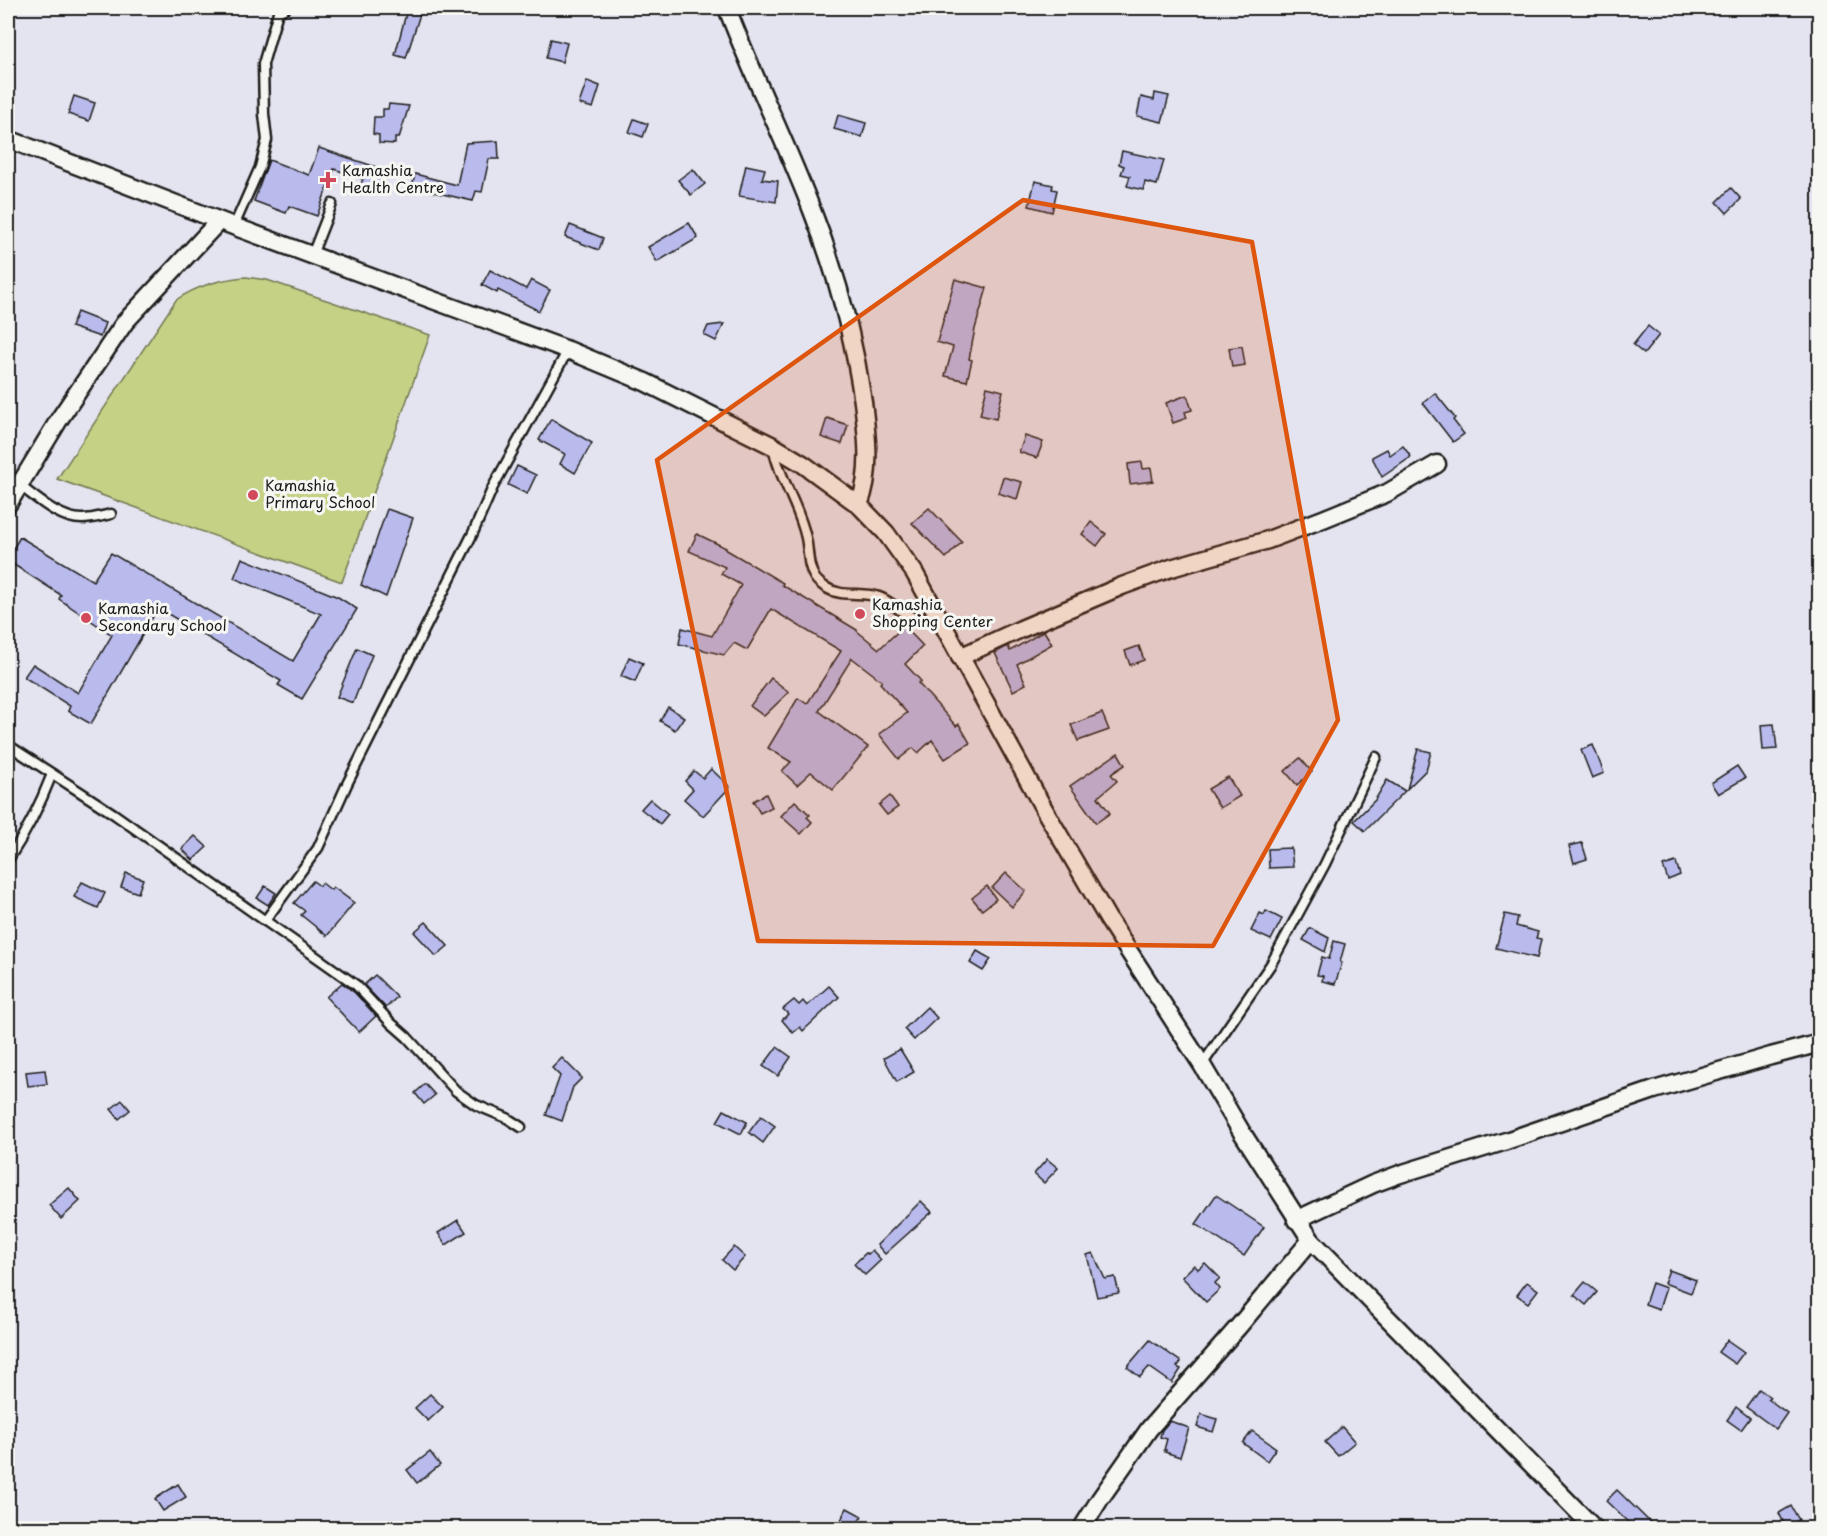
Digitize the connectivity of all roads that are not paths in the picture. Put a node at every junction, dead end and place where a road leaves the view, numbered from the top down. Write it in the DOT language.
graph roads {
  1 [pos="286,8"];
  2 [pos="727,8"];
  3 [pos="8,139"];
  4 [pos="332,204"];
  5 [pos="226,223"];
  6 [pos="312,255"];
  7 [pos="568,350"];
  8 [pos="773,446"];
  9 [pos="1437,464"];
  10 [pos="19,485"];
  11 [pos="8,504"];
  12 [pos="859,505"];
  13 [pos="111,514"];
  14 [pos="938,617"];
  15 [pos="960,657"];
  16 [pos="8,745"];
  17 [pos="1376,757"];
  18 [pos="52,774"];
  19 [pos="8,860"];
  20 [pos="265,921"];
  21 [pos="1820,1043"];
  22 [pos="1202,1065"];
  23 [pos="521,1127"];
  24 [pos="1296,1220"];
  25 [pos="1311,1240"];
  26 [pos="1082,1528"];
  27 [pos="1594,1528"];
  1 -- 5 [label="lane"];
  2 -- 12 [label="street"];
  3 -- 5 [label="street"];
  4 -- 6 [label="lane"];
  5 -- 6 [label="street"];
  5 -- 10 [label="street"];
  6 -- 7 [label="street"];
  7 -- 8 [label="street"];
  7 -- 20 [label="lane"];
  8 -- 12 [label="street"];
  8 -- 14 [label="lane"];
  9 -- 15 [label="street"];
  10 -- 11 [label="street"];
  10 -- 13 [label="lane"];
  12 -- 14 [label="street"];
  14 -- 15 [label="street"];
  15 -- 22 [label="street"];
  16 -- 18 [label="lane"];
  17 -- 22 [label="lane"];
  18 -- 19 [label="lane"];
  18 -- 20 [label="lane"];
  20 -- 23 [label="lane"];
  21 -- 24 [label="street"];
  22 -- 24 [label="street"];
  24 -- 25 [label="street"];
  25 -- 26 [label="street"];
  25 -- 27 [label="street"];
}
